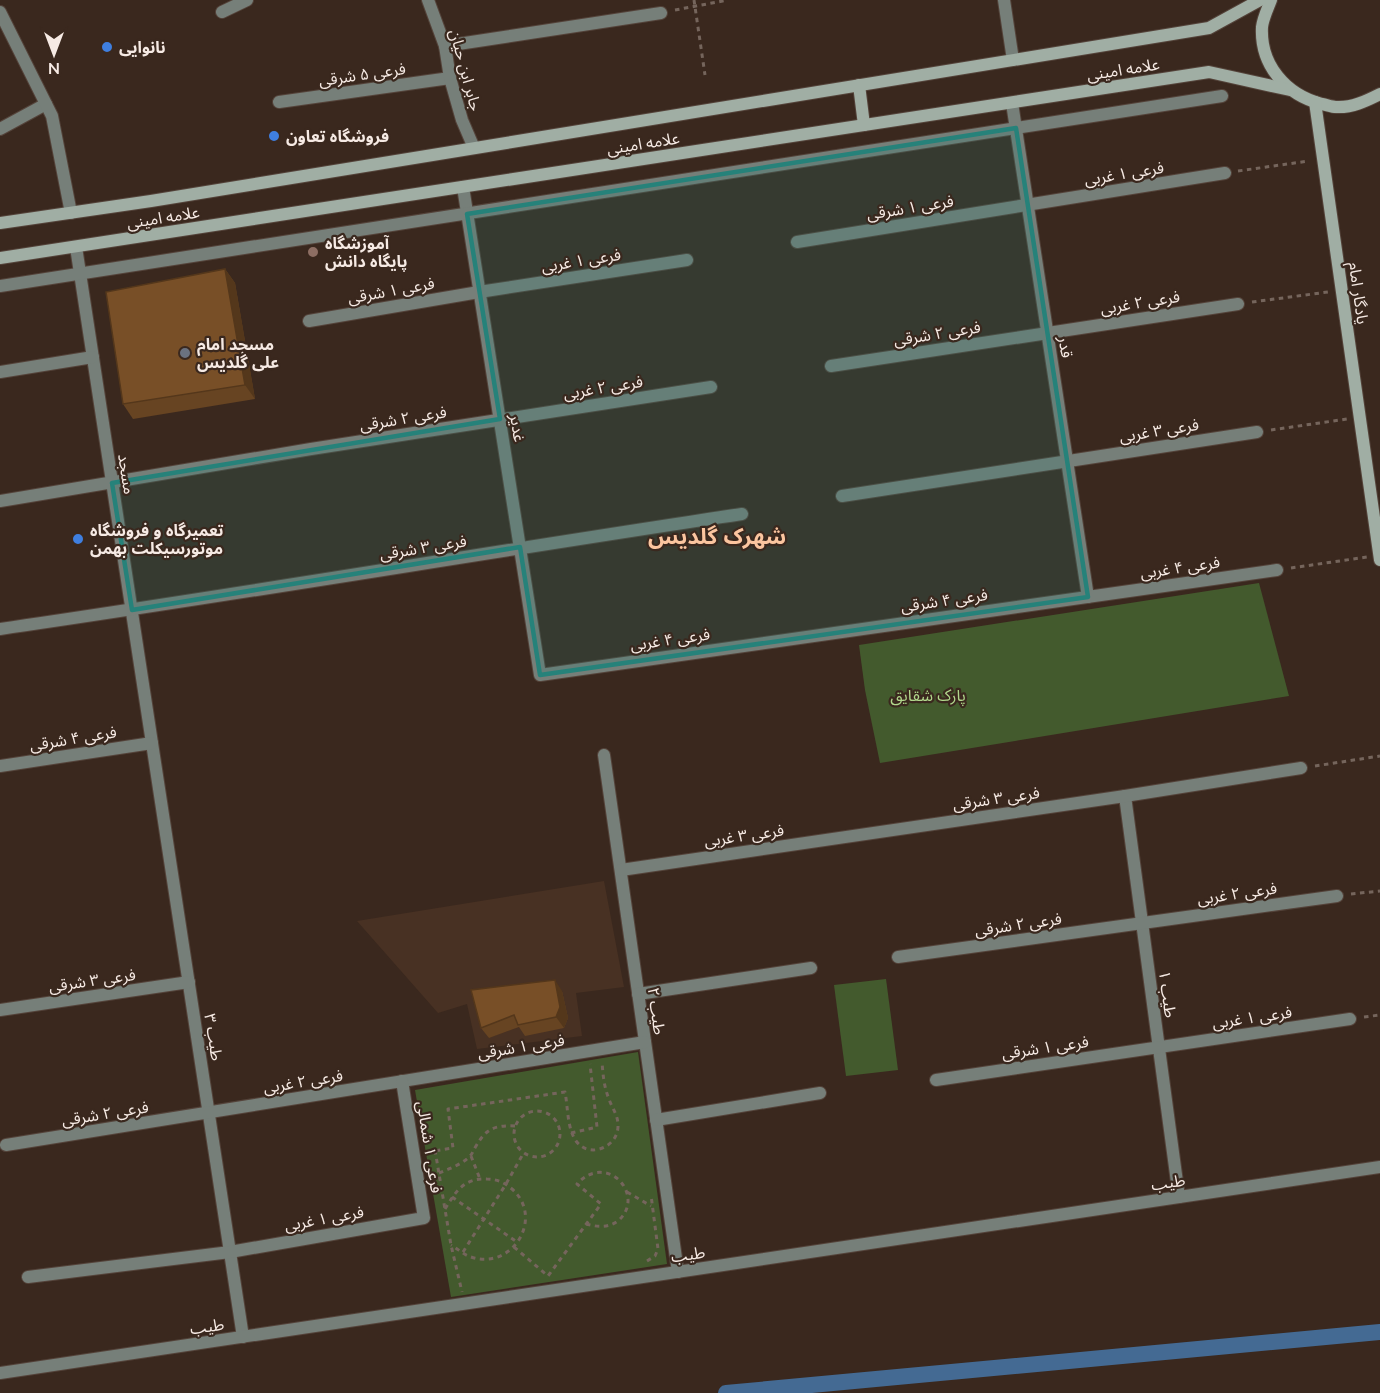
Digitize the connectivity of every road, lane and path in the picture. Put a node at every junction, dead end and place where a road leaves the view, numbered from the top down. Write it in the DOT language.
graph roads {
  1 [pos="247,0"];
  2 [pos="428,0"];
  3 [pos="694,0"];
  4 [pos="728,0"];
  5 [pos="1004,0"];
  6 [pos="1260,0"];
  7 [pos="1271,0"];
  8 [pos="695,7"];
  9 [pos="0,12"];
  10 [pos="222,12"];
  11 [pos="661,13"];
  12 [pos="445,46"];
  13 [pos="1013,60"];
  14 [pos="705,75"];
  15 [pos="450,78"];
  16 [pos="859,85"];
  17 [pos="1290,90"];
  18 [pos="1380,94"];
  19 [pos="1222,96"];
  20 [pos="279,102"];
  21 [pos="1315,102"];
  22 [pos="1012,103"];
  23 [pos="46,104"];
  24 [pos="864,125"];
  25 [pos="1016,128"];
  26 [pos="0,129"];
  27 [pos="474,148"];
  28 [pos="1323,159"];
  29 [pos="1225,173"];
  30 [pos="463,187"];
  31 [pos="1028,205"];
  32 [pos="71,213"];
  33 [pos="467,214"];
  34 [pos="0,223"];
  35 [pos="797,242"];
  36 [pos="76,247"];
  37 [pos="0,258"];
  38 [pos="687,260"];
  39 [pos="80,274"];
  40 [pos="0,286"];
  41 [pos="1341,291"];
  42 [pos="479,292"];
  43 [pos="1238,304"];
  44 [pos="309,321"];
  45 [pos="1047,333"];
  46 [pos="93,357"];
  47 [pos="831,366"];
  48 [pos="0,372"];
  49 [pos="711,387"];
  50 [pos="1360,417"];
  51 [pos="500,419"];
  52 [pos="1257,432"];
  53 [pos="1067,461"];
  54 [pos="112,483"];
  55 [pos="842,496"];
  56 [pos="0,501"];
  57 [pos="742,514"];
  58 [pos="520,547"];
  59 [pos="1379,555"];
  60 [pos="1380,560"];
  61 [pos="1277,570"];
  62 [pos="1088,597"];
  63 [pos="132,610"];
  64 [pos="0,629"];
  65 [pos="805,636"];
  66 [pos="540,675"];
  67 [pos="152,742"];
  68 [pos="604,755"];
  69 [pos="1380,756"];
  70 [pos="0,766"];
  71 [pos="1301,768"];
  72 [pos="1125,796"];
  73 [pos="873,833"];
  74 [pos="621,870"];
  75 [pos="1380,891"];
  76 [pos="1337,896"];
  77 [pos="1142,923"];
  78 [pos="898,957"];
  79 [pos="812,968"];
  80 [pos="189,982"];
  81 [pos="638,994"];
  82 [pos="0,1010"];
  83 [pos="1350,1019"];
  84 [pos="645,1042"];
  85 [pos="1159,1047"];
  86 [pos="611,1061"];
  87 [pos="590,1064"];
  88 [pos="936,1080"];
  89 [pos="402,1081"];
  90 [pos="820,1093"];
  91 [pos="209,1113"];
  92 [pos="656,1120"];
  93 [pos="515,1126"];
  94 [pos="571,1132"];
  95 [pos="6,1145"];
  96 [pos="523,1154"];
  97 [pos="471,1156"];
  98 [pos="1380,1167"];
  99 [pos="439,1173"];
  100 [pos="480,1179"];
  101 [pos="506,1184"];
  102 [pos="650,1185"];
  103 [pos="627,1192"];
  104 [pos="452,1197"];
  105 [pos="1179,1197"];
  106 [pos="653,1207"];
  107 [pos="445,1209"];
  108 [pos="424,1218"];
  109 [pos="484,1219"];
  110 [pos="586,1224"];
  111 [pos="518,1243"];
  112 [pos="452,1245"];
  113 [pos="514,1246"];
  114 [pos="230,1252"];
  115 [pos="463,1252"];
  116 [pos="638,1262"];
  117 [pos="678,1272"];
  118 [pos="560,1274"];
  119 [pos="548,1276"];
  120 [pos="28,1277"];
  121 [pos="537,1277"];
  122 [pos="462,1289"];
  123 [pos="243,1337"];
  124 [pos="0,1373"];
  1 -- 10 [label="street"];
  2 -- 12 [label="street, جابر ابن حیان"];
  3 -- 8 [label="path"];
  4 -- 8 [label="path"];
  5 -- 13 [label="street"];
  6 -- 13 [label="main road, علامه امینی"];
  7 -- 17 [label="main road"];
  8 -- 11 [label="path"];
  8 -- 14 [label="path"];
  9 -- 23 [label="street"];
  11 -- 12 [label="street"];
  12 -- 15 [label="street, جابر ابن حیان"];
  13 -- 16 [label="main road, علامه امینی"];
  15 -- 20 [label="street, فرعی ۵ شرقی"];
  15 -- 27 [label="street, جابر ابن حیان"];
  16 -- 24 [label="main road"];
  16 -- 27 [label="main road, علامه امینی"];
  17 -- 21 [label="main road"];
  17 -- 22 [label="main road, علامه امینی"];
  18 -- 21 [label="main road"];
  19 -- 25 [label="street"];
  21 -- 28 [label="main road, یادگار امام"];
  22 -- 24 [label="main road, علامه امینی"];
  22 -- 25 [label="street, قدر"];
  23 -- 26 [label="street"];
  23 -- 32 [label="street"];
  24 -- 30 [label="main road, علامه امینی"];
  25 -- 31 [label="street, قدر"];
  25 -- 33 [label="street"];
  27 -- 32 [label="main road, علامه امینی"];
  28 -- 29 [label="path"];
  28 -- 41 [label="main road, یادگار امام"];
  29 -- 31 [label="street, فرعی ۱ غربی"];
  30 -- 33 [label="street, غدیر"];
  30 -- 36 [label="main road, علامه امینی"];
  31 -- 35 [label="street, فرعی ۱ شرقی"];
  31 -- 45 [label="street, قدر"];
  32 -- 34 [label="main road, علامه امینی"];
  33 -- 39 [label="street"];
  33 -- 42 [label="street, غدیر"];
  36 -- 37 [label="main road, علامه امینی"];
  36 -- 39 [label="street, مسجد"];
  38 -- 42 [label="street, فرعی ۱ غربی"];
  39 -- 40 [label="street"];
  39 -- 46 [label="street, مسجد"];
  41 -- 43 [label="path"];
  41 -- 50 [label="main road, یادگار امام"];
  42 -- 44 [label="street, فرعی ۱ شرقی"];
  42 -- 51 [label="street, غدیر"];
  43 -- 45 [label="street, فرعی ۲ غربی"];
  45 -- 47 [label="street, فرعی ۲ شرقی"];
  45 -- 53 [label="street, قدر"];
  46 -- 48 [label="street"];
  46 -- 54 [label="street, مسجد"];
  49 -- 51 [label="street, فرعی ۲ غربی"];
  50 -- 52 [label="path"];
  50 -- 59 [label="main road, یادگار امام"];
  51 -- 54 [label="street, فرعی ۲ شرقی"];
  51 -- 58 [label="street, غدیر"];
  52 -- 53 [label="street, فرعی ۳ غربی"];
  53 -- 55 [label="street"];
  53 -- 62 [label="street, قدر"];
  54 -- 56 [label="street"];
  54 -- 63 [label="street, مسجد"];
  57 -- 58 [label="street"];
  58 -- 63 [label="street, فرعی ۳ شرقی"];
  58 -- 66 [label="street, غدیر"];
  59 -- 60 [label="main road, یادگار امام"];
  59 -- 61 [label="path"];
  61 -- 62 [label="street, فرعی ۴ غربی"];
  62 -- 65 [label="street, فرعی ۴ شرقی"];
  63 -- 64 [label="street"];
  63 -- 67 [label="street, مسجد"];
  65 -- 66 [label="street, فرعی ۴ غربی"];
  67 -- 70 [label="street, فرعی ۴ شرقی"];
  67 -- 80 [label="street, طیب ۳"];
  68 -- 74 [label="street, طیب ۲"];
  69 -- 71 [label="path"];
  71 -- 72 [label="street"];
  72 -- 73 [label="street, فرعی ۳ شرقی"];
  72 -- 77 [label="street, طیب ۱"];
  73 -- 74 [label="street, فرعی ۳ غربی"];
  74 -- 81 [label="street, طیب ۲"];
  75 -- 76 [label="path"];
  76 -- 77 [label="street, فرعی ۲ غربی"];
  77 -- 78 [label="street, فرعی ۲ شرقی"];
  77 -- 85 [label="street, طیب ۱"];
  79 -- 81 [label="street"];
  80 -- 82 [label="street, فرعی ۳ شرقی"];
  80 -- 91 [label="street, طیب ۳"];
  81 -- 84 [label="street, طیب ۲"];
  83 -- 85 [label="street, فرعی ۱ غربی"];
  84 -- 89 [label="street, فرعی ۱ شرقی"];
  84 -- 92 [label="street, طیب ۲"];
  85 -- 88 [label="street, فرعی ۱ شرقی"];
  85 -- 105 [label="street, طیب ۱"];
  86 -- 94 [label="path"];
  87 -- 94 [label="path"];
  89 -- 91 [label="street, فرعی ۲ غربی"];
  89 -- 108 [label="street, فرعی ۱ شمالی"];
  90 -- 92 [label="street"];
  91 -- 95 [label="street, فرعی ۲ شرقی"];
  91 -- 114 [label="street, طیب ۳"];
  92 -- 117 [label="street, طیب ۲"];
  93 -- 96 [label="path"];
  93 -- 96 [label="path"];
  93 -- 97 [label="path"];
  94 -- 99 [label="path"];
  96 -- 101 [label="path"];
  97 -- 99 [label="path"];
  97 -- 100 [label="path"];
  98 -- 105 [label="street, طیب"];
  99 -- 107 [label="path"];
  100 -- 101 [label="path"];
  100 -- 104 [label="path"];
  101 -- 109 [label="path"];
  101 -- 111 [label="path"];
  102 -- 106 [label="path"];
  103 -- 106 [label="path"];
  103 -- 110 [label="path"];
  103 -- 110 [label="path"];
  104 -- 107 [label="path"];
  104 -- 109 [label="path"];
  105 -- 117 [label="street, طیب"];
  106 -- 116 [label="path"];
  107 -- 112 [label="path"];
  108 -- 114 [label="street, فرعی ۱ غربی"];
  109 -- 111 [label="path"];
  109 -- 115 [label="path"];
  110 -- 119 [label="path"];
  111 -- 113 [label="path"];
  112 -- 115 [label="path"];
  112 -- 122 [label="path"];
  113 -- 115 [label="path"];
  113 -- 119 [label="path"];
  114 -- 120 [label="street"];
  114 -- 123 [label="street, طیب ۳"];
  117 -- 123 [label="street, طیب"];
  118 -- 119 [label="path"];
  119 -- 121 [label="path"];
  123 -- 124 [label="street, طیب"];
}
